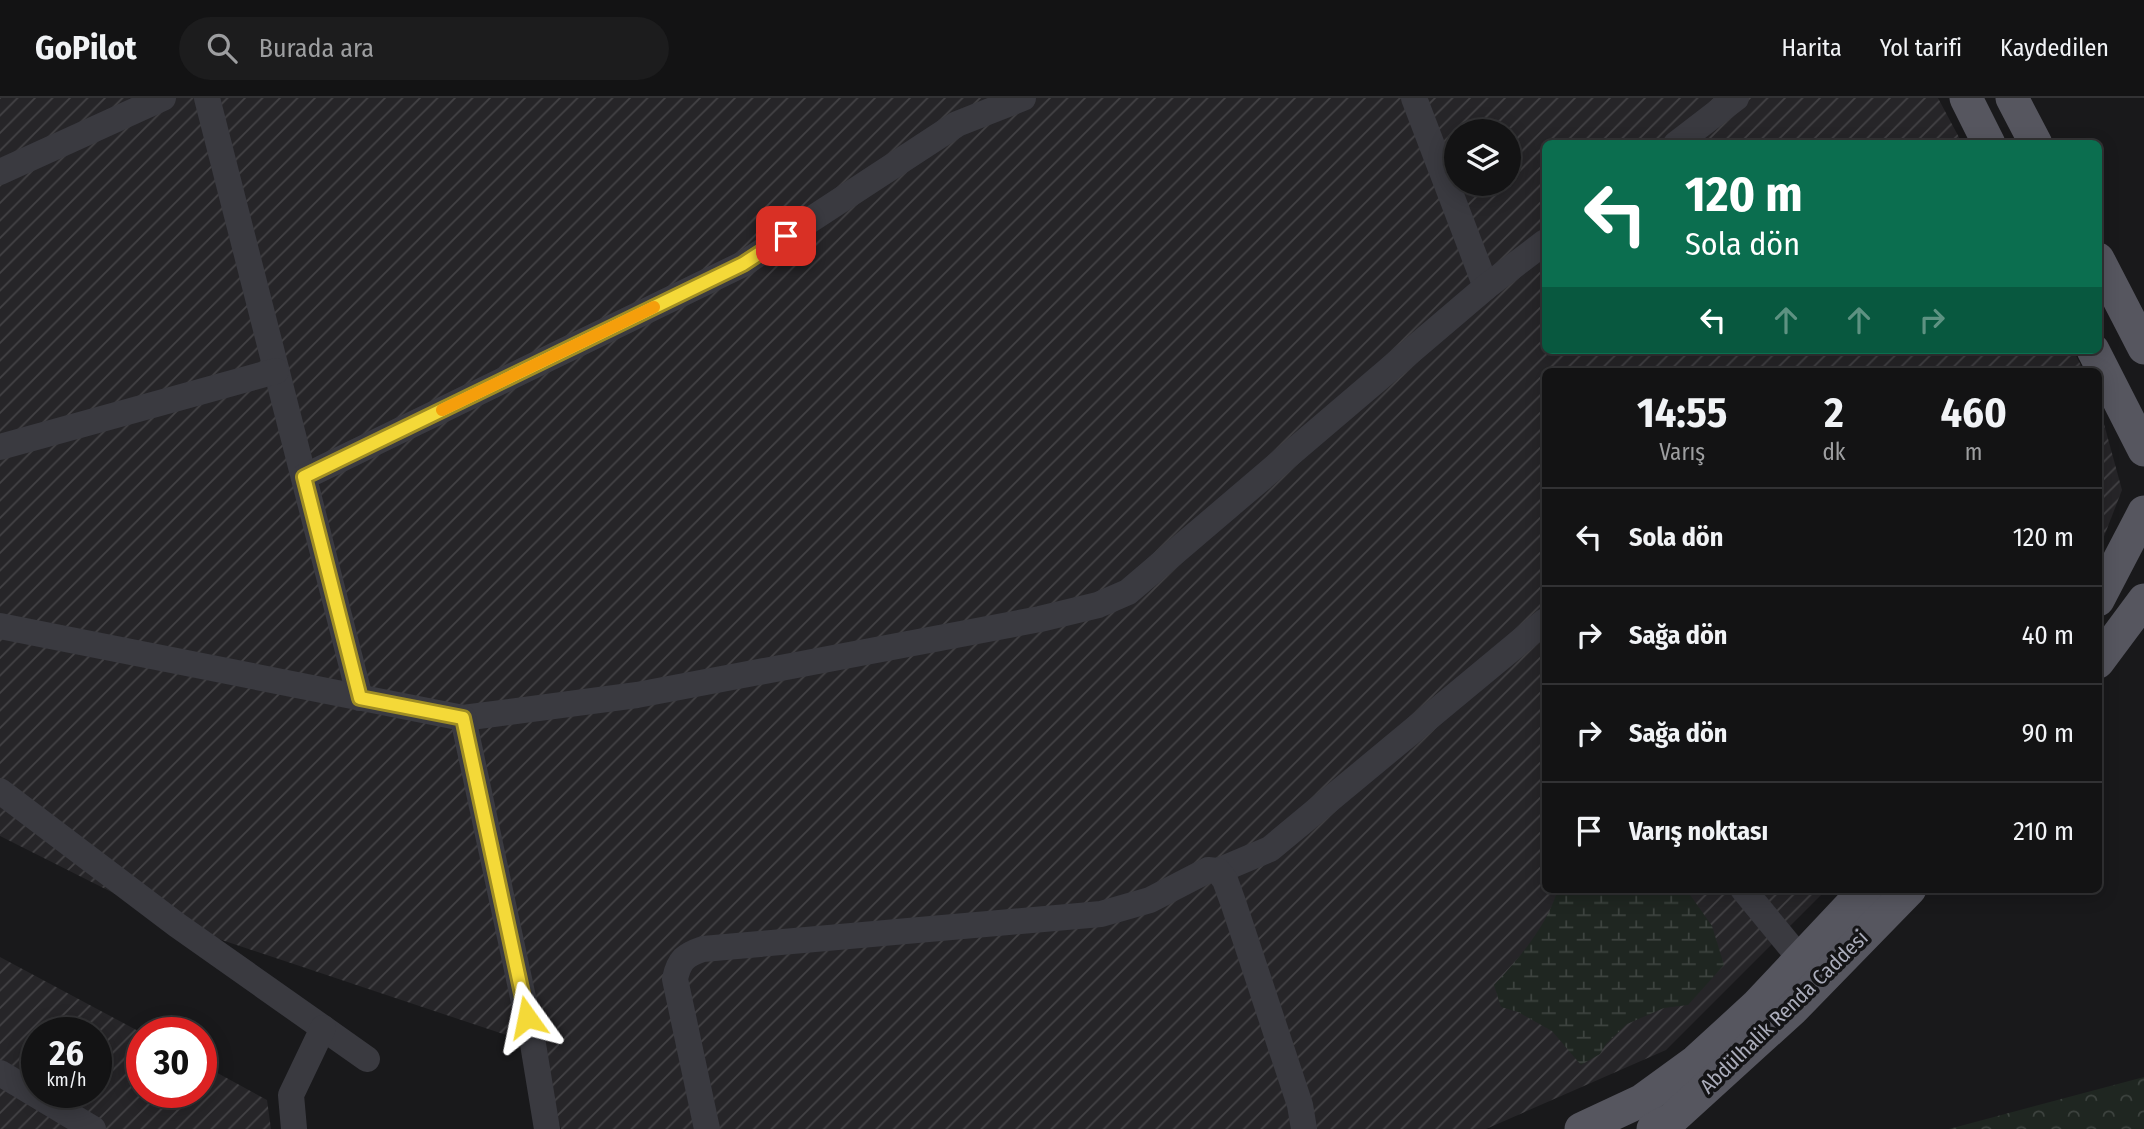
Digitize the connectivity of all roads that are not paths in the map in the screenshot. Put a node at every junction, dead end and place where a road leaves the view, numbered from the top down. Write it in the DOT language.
graph roads {
  1 [pos="163,98"];
  2 [pos="206,98"];
  3 [pos="1023,98"];
  4 [pos="1414,98"];
  5 [pos="1736,98"];
  6 [pos="1966,98"];
  7 [pos="2012,98"];
  8 [pos="135,104"];
  9 [pos="111,109"];
  10 [pos="1681,140"];
  11 [pos="1987,140"];
  12 [pos="2034,140"];
  13 [pos="0,172"];
  14 [pos="1542,244"];
  15 [pos="2102,267"];
  16 [pos="1486,287"];
  17 [pos="2144,348"];
  18 [pos="2095,354"];
  19 [pos="276,371"];
  20 [pos="0,447"];
  21 [pos="2144,450"];
  22 [pos="304,477"];
  23 [pos="2144,512"];
  24 [pos="2102,592"];
  25 [pos="2144,600"];
  26 [pos="0,625"];
  27 [pos="1541,634"];
  28 [pos="2102,657"];
  29 [pos="360,698"];
  30 [pos="463,718"];
  31 [pos="0,791"];
  32 [pos="1218,871"];
  33 [pos="1746,893"];
  34 [pos="1863,893"];
  35 [pos="1905,893"];
  36 [pos="1810,971"];
  37 [pos="323,1028"];
  38 [pos="367,1059"];
  39 [pos="0,1073"];
  40 [pos="93,1129"];
  41 [pos="294,1129"];
  42 [pos="547,1129"];
  43 [pos="707,1129"];
  44 [pos="1304,1129"];
  45 [pos="1581,1129"];
  46 [pos="1653,1129"];
  1 -- 8 [label="street"];
  2 -- 19 [label="street"];
  3 -- 22 [label="street"];
  4 -- 16 [label="street"];
  5 -- 10 [label="street"];
  6 -- 11 [label="main road"];
  7 -- 12 [label="main road"];
  8 -- 9 [label="street"];
  9 -- 13 [label="street"];
  14 -- 16 [label="street"];
  15 -- 17 [label="main road"];
  16 -- 30 [label="street"];
  18 -- 21 [label="main road"];
  19 -- 20 [label="street"];
  19 -- 22 [label="street"];
  22 -- 29 [label="street"];
  23 -- 24 [label="main road"];
  25 -- 28 [label="main road"];
  26 -- 29 [label="street"];
  27 -- 32 [label="street"];
  29 -- 30 [label="street"];
  30 -- 42 [label="street"];
  31 -- 37 [label="street"];
  32 -- 43 [label="street"];
  32 -- 44 [label="street"];
  33 -- 36 [label="street"];
  34 -- 36 [label="main road, Abdülhalik Renda Caddesi"];
  35 -- 36 [label="main road, Abdülhalik Renda Caddesi"];
  36 -- 45 [label="main road, Abdülhalik Renda Caddesi"];
  36 -- 46 [label="main road, Abdülhalik Renda Caddesi"];
  37 -- 38 [label="street"];
  37 -- 41 [label="street"];
  39 -- 40 [label="street"];
}
